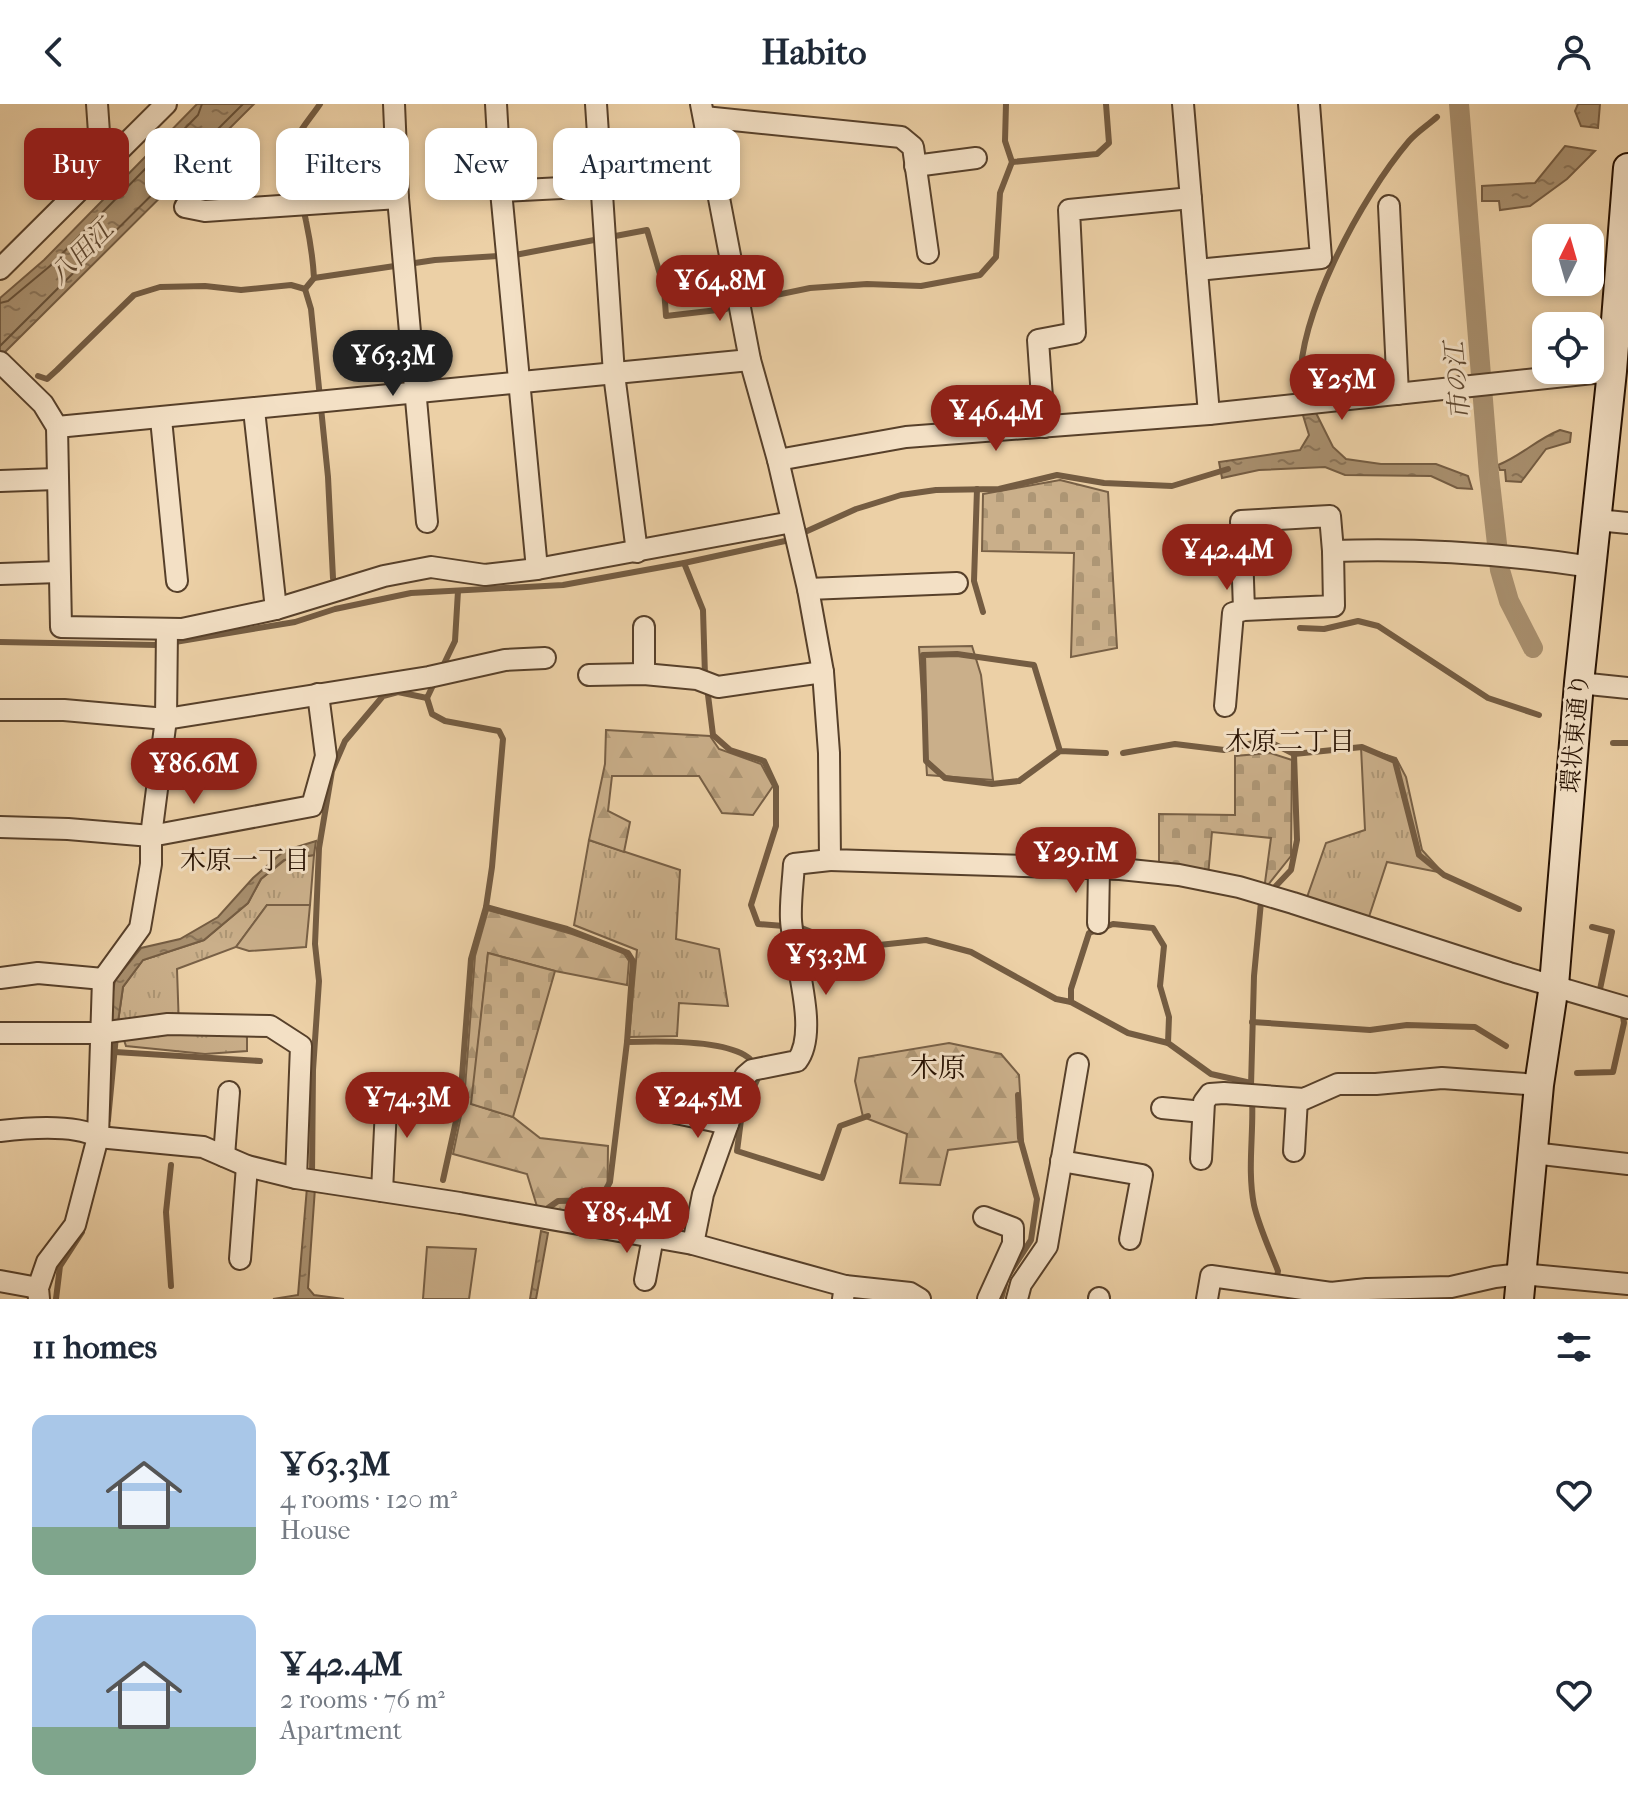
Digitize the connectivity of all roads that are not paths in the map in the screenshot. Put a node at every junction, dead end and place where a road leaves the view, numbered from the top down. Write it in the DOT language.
graph roads {
  1 [pos="97,104"];
  2 [pos="166,104"];
  3 [pos="394,104"];
  4 [pos="496,104"];
  5 [pos="596,104"];
  6 [pos="1183,104"];
  7 [pos="1309,104"];
  8 [pos="703,110"];
  9 [pos="99,128"];
  10 [pos="395,128"];
  11 [pos="497,128"];
  12 [pos="597,128"];
  13 [pos="976,158"];
  14 [pos="915,166"];
  15 [pos="1628,168"];
  16 [pos="1191,198"];
  17 [pos="365,200"];
  18 [pos="398,200"];
  19 [pos="502,200"];
  20 [pos="602,200"];
  21 [pos="1389,206"];
  22 [pos="185,207"];
  23 [pos="928,253"];
  24 [pos="0,269"];
  25 [pos="1197,270"];
  26 [pos="750,360"];
  27 [pos="6,368"];
  28 [pos="1612,371"];
  29 [pos="614,374"];
  30 [pos="519,382"];
  31 [pos="414,392"];
  32 [pos="1398,394"];
  33 [pos="254,410"];
  34 [pos="1209,414"];
  35 [pos="161,419"];
  36 [pos="57,427"];
  37 [pos="1044,427"];
  38 [pos="778,460"];
  39 [pos="56,479"];
  40 [pos="0,481"];
  41 [pos="1597,520"];
  42 [pos="427,522"];
  43 [pos="1628,523"];
  44 [pos="794,531"];
  45 [pos="1333,551"];
  46 [pos="637,552"];
  47 [pos="1592,567"];
  48 [pos="537,569"];
  49 [pos="59,572"];
  50 [pos="0,574"];
  51 [pos="177,581"];
  52 [pos="957,583"];
  53 [pos="808,589"];
  54 [pos="276,609"];
  55 [pos="1244,610"];
  56 [pos="644,627"];
  57 [pos="167,629"];
  58 [pos="545,658"];
  59 [pos="823,672"];
  60 [pos="644,674"];
  61 [pos="589,675"];
  62 [pos="1579,683"];
  63 [pos="1628,688"];
  64 [pos="318,694"];
  65 [pos="1225,706"];
  66 [pos="0,710"];
  67 [pos="166,719"];
  68 [pos="0,827"];
  69 [pos="151,836"];
  70 [pos="830,860"];
  71 [pos="1099,869"];
  72 [pos="1098,923"];
  73 [pos="0,978"];
  74 [pos="103,979"];
  75 [pos="1554,985"];
  76 [pos="1628,1008"];
  77 [pos="0,1033"];
  78 [pos="100,1033"];
  79 [pos="1078,1064"];
  80 [pos="1539,1085"];
  81 [pos="387,1087"];
  82 [pos="229,1092"];
  83 [pos="1297,1099"];
  84 [pos="1162,1108"];
  85 [pos="1203,1112"];
  86 [pos="676,1113"];
  87 [pos="728,1124"];
  88 [pos="0,1131"];
  89 [pos="106,1138"];
  90 [pos="1294,1151"];
  91 [pos="1533,1153"];
  92 [pos="224,1156"];
  93 [pos="1201,1159"];
  94 [pos="1061,1161"];
  95 [pos="1628,1164"];
  96 [pos="247,1166"];
  97 [pos="308,1179"];
  98 [pos="382,1191"];
  99 [pos="984,1217"];
  100 [pos="653,1237"];
  101 [pos="1130,1239"];
  102 [pos="693,1244"];
  103 [pos="240,1259"];
  104 [pos="645,1280"];
  105 [pos="0,1281"];
  106 [pos="1628,1284"];
  107 [pos="1520,1286"];
  108 [pos="1284,1289"];
  109 [pos="844,1293"];
  110 [pos="39,1294"];
  111 [pos="920,1299"];
  112 [pos="988,1299"];
  113 [pos="1017,1299"];
  114 [pos="1207,1299"];
  1 -- 9 [label="street"];
  2 -- 24 [label="street"];
  3 -- 10 [label="street"];
  4 -- 11 [label="street"];
  5 -- 12 [label="street"];
  6 -- 16 [label="street"];
  7 -- 25 [label="street"];
  8 -- 14 [label="street"];
  8 -- 26 [label="street"];
  13 -- 14 [label="street"];
  14 -- 23 [label="street"];
  15 -- 28 [label="main road, 環状東通り"];
  16 -- 25 [label="street"];
  16 -- 37 [label="street"];
  17 -- 22 [label="street"];
  18 -- 31 [label="street"];
  19 -- 30 [label="street"];
  20 -- 29 [label="street"];
  21 -- 32 [label="street"];
  25 -- 34 [label="street"];
  26 -- 29 [label="street"];
  26 -- 38 [label="street"];
  27 -- 36 [label="street"];
  28 -- 32 [label="street"];
  28 -- 41 [label="main road, 環状東通り"];
  29 -- 30 [label="street"];
  29 -- 46 [label="street"];
  30 -- 31 [label="street"];
  30 -- 48 [label="street"];
  31 -- 33 [label="street"];
  31 -- 42 [label="street"];
  32 -- 34 [label="street"];
  33 -- 35 [label="street"];
  33 -- 54 [label="street"];
  34 -- 37 [label="street"];
  35 -- 36 [label="street"];
  35 -- 51 [label="street"];
  36 -- 39 [label="street"];
  37 -- 38 [label="street"];
  38 -- 44 [label="street"];
  39 -- 40 [label="street"];
  39 -- 49 [label="street"];
  41 -- 43 [label="street"];
  41 -- 47 [label="main road, 環状東通り"];
  44 -- 46 [label="street"];
  44 -- 53 [label="street"];
  45 -- 47 [label="street"];
  45 -- 55 [label="street"];
  45 -- 55 [label="street"];
  46 -- 48 [label="street"];
  47 -- 62 [label="main road, 環状東通り"];
  48 -- 54 [label="street"];
  49 -- 50 [label="street"];
  49 -- 57 [label="street"];
  52 -- 53 [label="street"];
  53 -- 59 [label="street"];
  54 -- 57 [label="street"];
  55 -- 65 [label="street"];
  56 -- 60 [label="street"];
  57 -- 67 [label="street"];
  58 -- 64 [label="street"];
  59 -- 60 [label="street"];
  59 -- 70 [label="street"];
  60 -- 61 [label="street"];
  62 -- 63 [label="street"];
  62 -- 75 [label="main road, 環状東通り"];
  64 -- 67 [label="street"];
  64 -- 69 [label="street"];
  66 -- 67 [label="street"];
  67 -- 69 [label="street"];
  68 -- 69 [label="street"];
  69 -- 74 [label="street"];
  70 -- 71 [label="street"];
  70 -- 87 [label="street"];
  71 -- 72 [label="street"];
  71 -- 75 [label="street"];
  73 -- 74 [label="street"];
  74 -- 78 [label="street"];
  75 -- 76 [label="street"];
  75 -- 80 [label="main road, 環状東通り"];
  77 -- 78 [label="street"];
  78 -- 89 [label="street"];
  78 -- 97 [label="street"];
  79 -- 94 [label="street"];
  80 -- 83 [label="street"];
  80 -- 91 [label="main road, 環状東通り"];
  81 -- 98 [label="street"];
  82 -- 92 [label="street"];
  83 -- 85 [label="street"];
  83 -- 90 [label="street"];
  84 -- 85 [label="street"];
  85 -- 93 [label="street"];
  86 -- 87 [label="street"];
  87 -- 102 [label="street"];
  88 -- 89 [label="street"];
  89 -- 92 [label="street"];
  89 -- 110 [label="street"];
  91 -- 95 [label="street"];
  91 -- 107 [label="main road, 環状東通り"];
  92 -- 96 [label="street"];
  94 -- 101 [label="street"];
  94 -- 113 [label="street"];
  96 -- 97 [label="street"];
  96 -- 103 [label="street"];
  97 -- 98 [label="street"];
  98 -- 100 [label="street"];
  99 -- 112 [label="street"];
  100 -- 102 [label="street"];
  100 -- 104 [label="street"];
  102 -- 109 [label="street"];
  105 -- 110 [label="street"];
  106 -- 107 [label="street"];
  107 -- 108 [label="street"];
  108 -- 114 [label="street"];
  109 -- 111 [label="street"];
}
